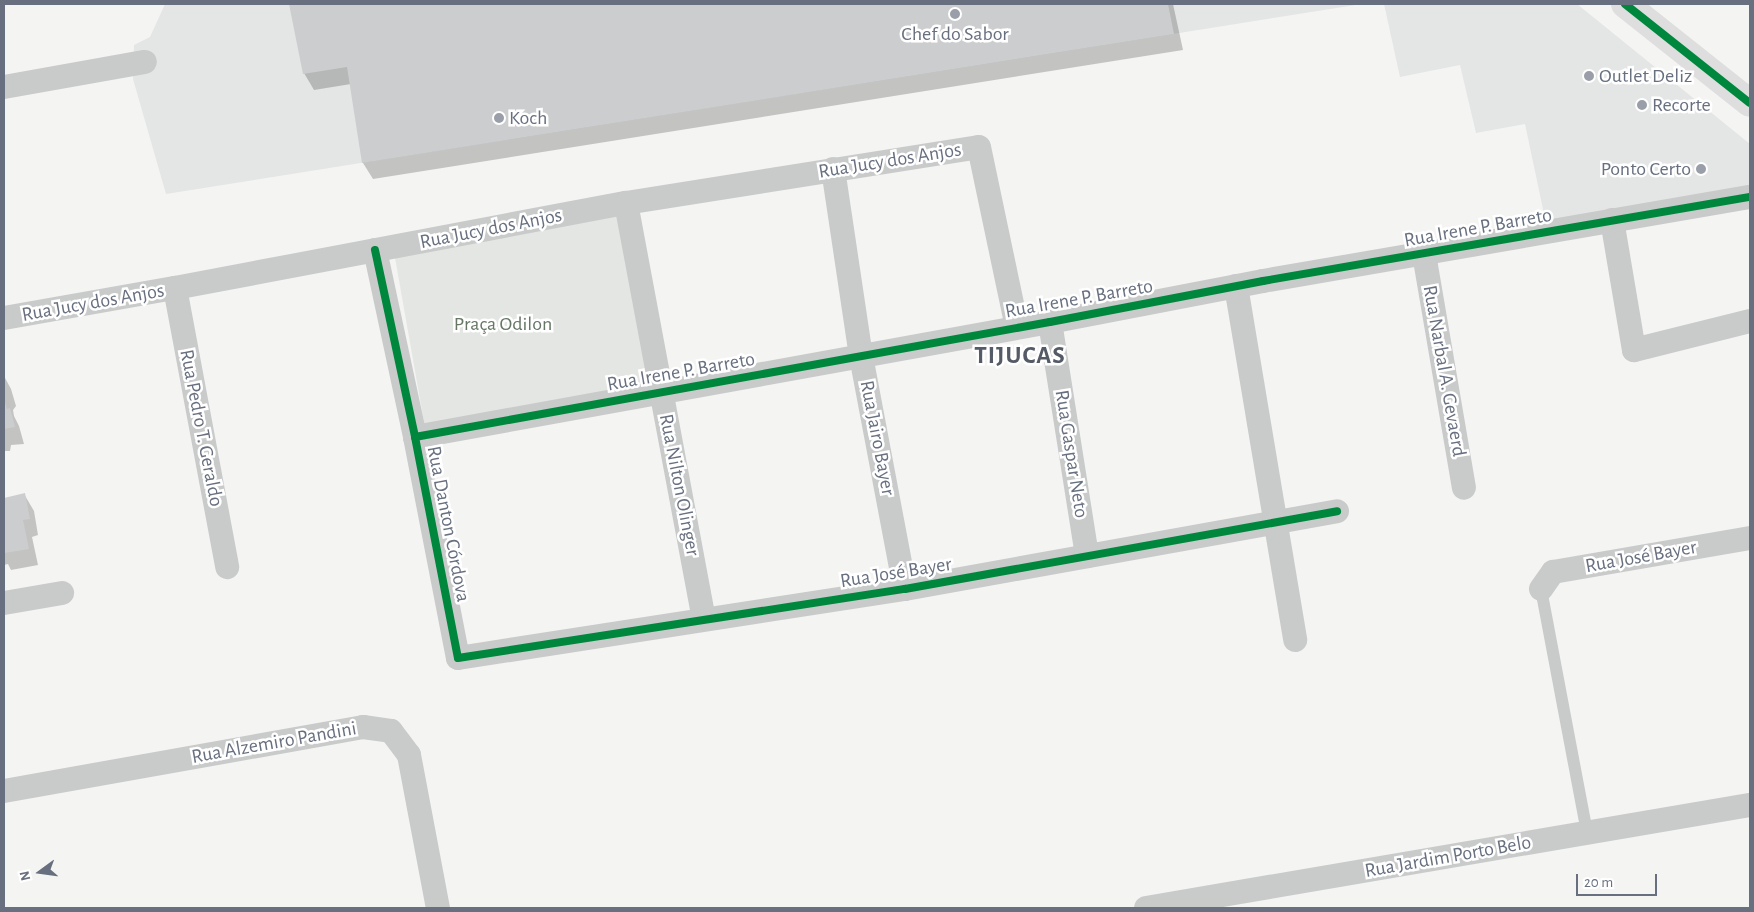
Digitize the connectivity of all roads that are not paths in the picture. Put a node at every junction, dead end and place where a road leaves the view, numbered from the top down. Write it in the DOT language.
graph roads {
  1 [pos="1625,4"];
  2 [pos="145,62"];
  3 [pos="4,87"];
  4 [pos="1750,103"];
  5 [pos="833,169"];
  6 [pos="1750,197"];
  7 [pos="626,204"];
  8 [pos="1612,220"];
  9 [pos="375,250"];
  10 [pos="1424,254"];
  11 [pos="1236,286"];
  12 [pos="175,288"];
  13 [pos="4,318"];
  14 [pos="1750,321"];
  15 [pos="1050,322"];
  16 [pos="1017,327"];
  17 [pos="861,356"];
  18 [pos="661,392"];
  19 [pos="415,437"];
  20 [pos="1464,488"];
  21 [pos="1337,511"];
  22 [pos="1275,522"];
  23 [pos="1750,538"];
  24 [pos="1087,556"];
  25 [pos="227,567"];
  26 [pos="905,589"];
  27 [pos="1541,589"];
  28 [pos="62,593"];
  29 [pos="4,603"];
  30 [pos="704,620"];
  31 [pos="1295,640"];
  32 [pos="458,658"];
  33 [pos="4,791"];
  34 [pos="1750,805"];
  35 [pos="1587,833"];
  36 [pos="438,908"];
  37 [pos="1146,908"];
  1 -- 4 [label="main road"];
  2 -- 3 [label="street"];
  5 -- 7 [label="street, Rua Jucy dos Anjos"];
  5 -- 16 [label="street, Rua Jucy dos Anjos"];
  5 -- 17 [label="street, Rua Jairo Bayer"];
  6 -- 8 [label="street, Rua Irene P. Barreto"];
  7 -- 9 [label="street, Rua Jucy dos Anjos"];
  7 -- 18 [label="street, Rua Nilton Olinger"];
  8 -- 10 [label="street, Rua Irene P. Barreto"];
  8 -- 14 [label="street"];
  9 -- 12 [label="street, Rua Jucy dos Anjos"];
  9 -- 19 [label="street, Rua Danton Córdova"];
  10 -- 11 [label="street, Rua Irene P. Barreto"];
  10 -- 20 [label="street, Rua Narbal A. Gevaerd"];
  11 -- 15 [label="street, Rua Irene P. Barreto"];
  11 -- 22 [label="street"];
  12 -- 13 [label="street, Rua Jucy dos Anjos"];
  12 -- 25 [label="street, Rua Pedro T. Geraldo"];
  15 -- 16 [label="street, Rua Irene P. Barreto"];
  15 -- 24 [label="street, Rua Gaspar Neto"];
  16 -- 17 [label="street, Rua Irene P. Barreto"];
  17 -- 18 [label="street, Rua Irene P. Barreto"];
  17 -- 26 [label="street, Rua Jairo Bayer"];
  18 -- 19 [label="street, Rua Irene P. Barreto"];
  18 -- 30 [label="street, Rua Nilton Olinger"];
  19 -- 32 [label="street, Rua Danton Córdova"];
  21 -- 22 [label="street, Rua José Bayer"];
  22 -- 24 [label="street, Rua José Bayer"];
  22 -- 31 [label="street"];
  23 -- 27 [label="street, Rua José Bayer"];
  24 -- 26 [label="street, Rua José Bayer"];
  26 -- 30 [label="street, Rua José Bayer"];
  27 -- 35 [label="lane"];
  28 -- 29 [label="street"];
  30 -- 32 [label="street, Rua José Bayer"];
  33 -- 36 [label="street, Rua Alzemiro Pandini"];
  34 -- 35 [label="street, Rua Jardim Porto Belo"];
  35 -- 37 [label="street, Rua Jardim Porto Belo"];
}
